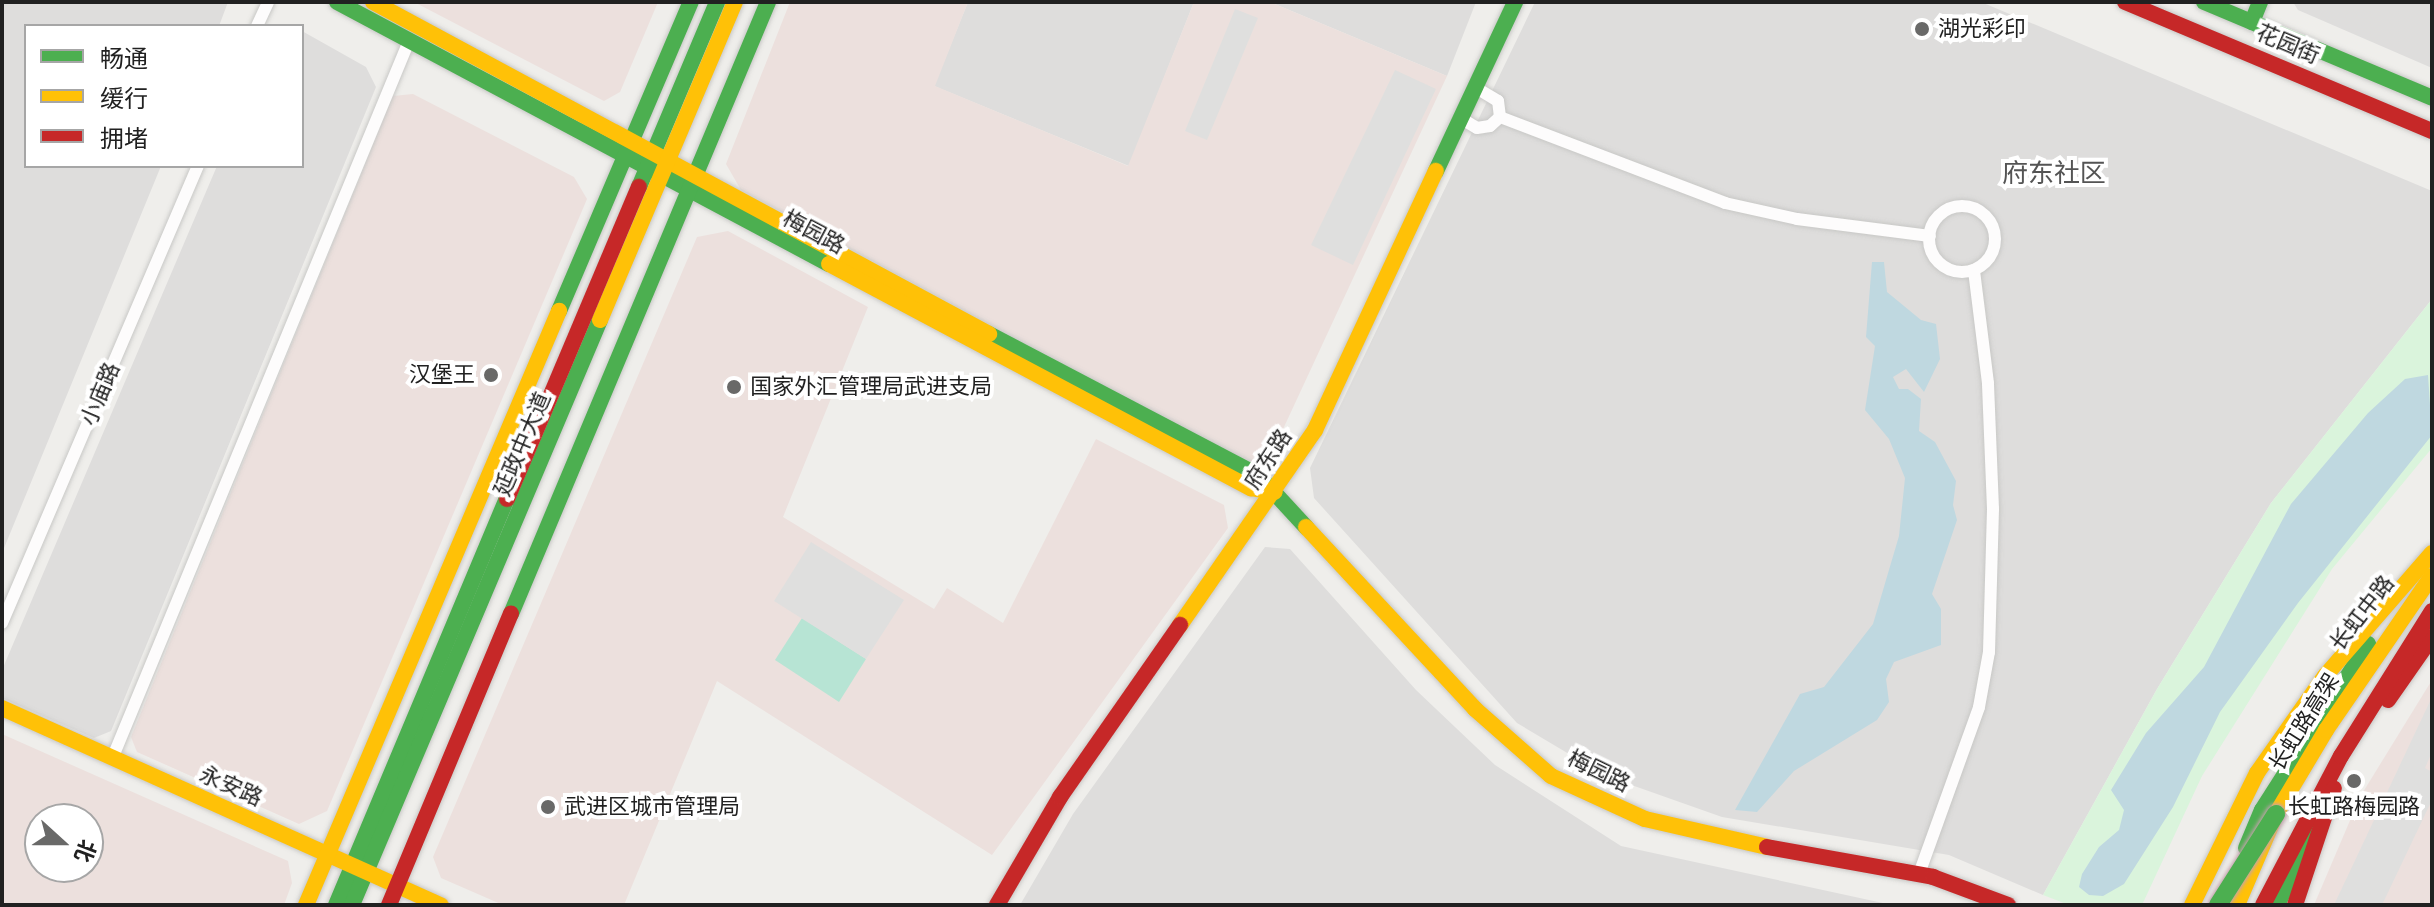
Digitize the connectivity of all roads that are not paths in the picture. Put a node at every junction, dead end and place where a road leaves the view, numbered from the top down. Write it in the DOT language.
graph roads {
  1 [pos="268,2"];
  2 [pos="337,2"];
  3 [pos="373,2"];
  4 [pos="691,2"];
  5 [pos="717,2"];
  6 [pos="735,2"];
  7 [pos="768,2"];
  8 [pos="1515,2"];
  9 [pos="2125,2"];
  10 [pos="2204,2"];
  11 [pos="2260,2"];
  12 [pos="2252,22"];
  13 [pos="258,24"];
  14 [pos="409,41"];
  15 [pos="1476,88"];
  16 [pos="2432,98"];
  17 [pos="1500,117"];
  18 [pos="1462,119"];
  19 [pos="2432,131"];
  20 [pos="627,151"];
  21 [pos="658,166"];
  22 [pos="197,168"];
  23 [pos="694,187"];
  24 [pos="1930,236"];
  25 [pos="1974,270"];
  26 [pos="1275,492"];
  27 [pos="2432,553"];
  28 [pos="2432,563"];
  29 [pos="2432,576"];
  30 [pos="2432,611"];
  31 [pos="2,623"];
  32 [pos="2432,637"];
  33 [pos="2,708"];
  34 [pos="112,759"];
  35 [pos="2334,788"];
  36 [pos="2276,814"];
  37 [pos="327,854"];
  38 [pos="358,869"];
  39 [pos="1919,874"];
  40 [pos="397,886"];
  41 [pos="306,905"];
  42 [pos="336,905"];
  43 [pos="352,905"];
  44 [pos="389,905"];
  45 [pos="441,905"];
  46 [pos="997,905"];
  47 [pos="2008,905"];
  48 [pos="2192,905"];
  49 [pos="2219,905"];
  50 [pos="2237,905"];
  51 [pos="2265,905"];
  52 [pos="2277,905"];
  53 [pos="2295,905"];
  1 -- 13 [label="street"];
  2 -- 14 [label="main road, 梅园路"];
  3 -- 20 [label="main road, 梅园路"];
  4 -- 20 [label="main road"];
  5 -- 21 [label="main road, 延政中大道"];
  6 -- 21 [label="main road, 延政中大道"];
  7 -- 23 [label="main road"];
  8 -- 15 [label="main road, 府东路"];
  9 -- 19 [label="main road, 花园街"];
  10 -- 12 [label="main road, 花园街"];
  11 -- 12 [label="main road"];
  12 -- 16 [label="main road, 花园街"];
  14 -- 20 [label="main road, 梅园路"];
  14 -- 34 [label="street"];
  15 -- 17 [label="street"];
  15 -- 18 [label="main road, 府东路"];
  17 -- 18 [label="street"];
  17 -- 24 [label="street"];
  18 -- 26 [label="main road, 府东路"];
  20 -- 21 [label="main road, 梅园路"];
  20 -- 37 [label="main road"];
  21 -- 23 [label="main road, 梅园路"];
  21 -- 38 [label="main road, 延政中大道"];
  22 -- 31 [label="street, 小庙路"];
  23 -- 26 [label="main road, 梅园路"];
  23 -- 40 [label="main road"];
  24 -- 25 [label="street"];
  24 -- 25 [label="street"];
  25 -- 39 [label="street"];
  26 -- 39 [label="main road, 梅园路"];
  26 -- 46 [label="main road, 府东路"];
  27 -- 48 [label="main road"];
  28 -- 49 [label="main road, 长虹中路"];
  29 -- 36 [label="main road, 长虹路高架"];
  30 -- 51 [label="main road"];
  32 -- 35 [label="main road"];
  33 -- 34 [label="main road, 永安路"];
  34 -- 37 [label="main road, 永安路"];
  35 -- 52 [label="main road"];
  35 -- 53 [label="main road"];
  36 -- 49 [label="main road, bridge"];
  36 -- 50 [label="main road, 长虹路高架, bridge"];
  37 -- 38 [label="main road, 永安路"];
  37 -- 41 [label="main road"];
  38 -- 40 [label="main road, 永安路"];
  38 -- 42 [label="main road, 延政中大道"];
  38 -- 43 [label="main road, 延政中大道"];
  39 -- 47 [label="main road, 梅园路"];
  40 -- 44 [label="main road"];
  40 -- 45 [label="main road, 永安路"];
}
